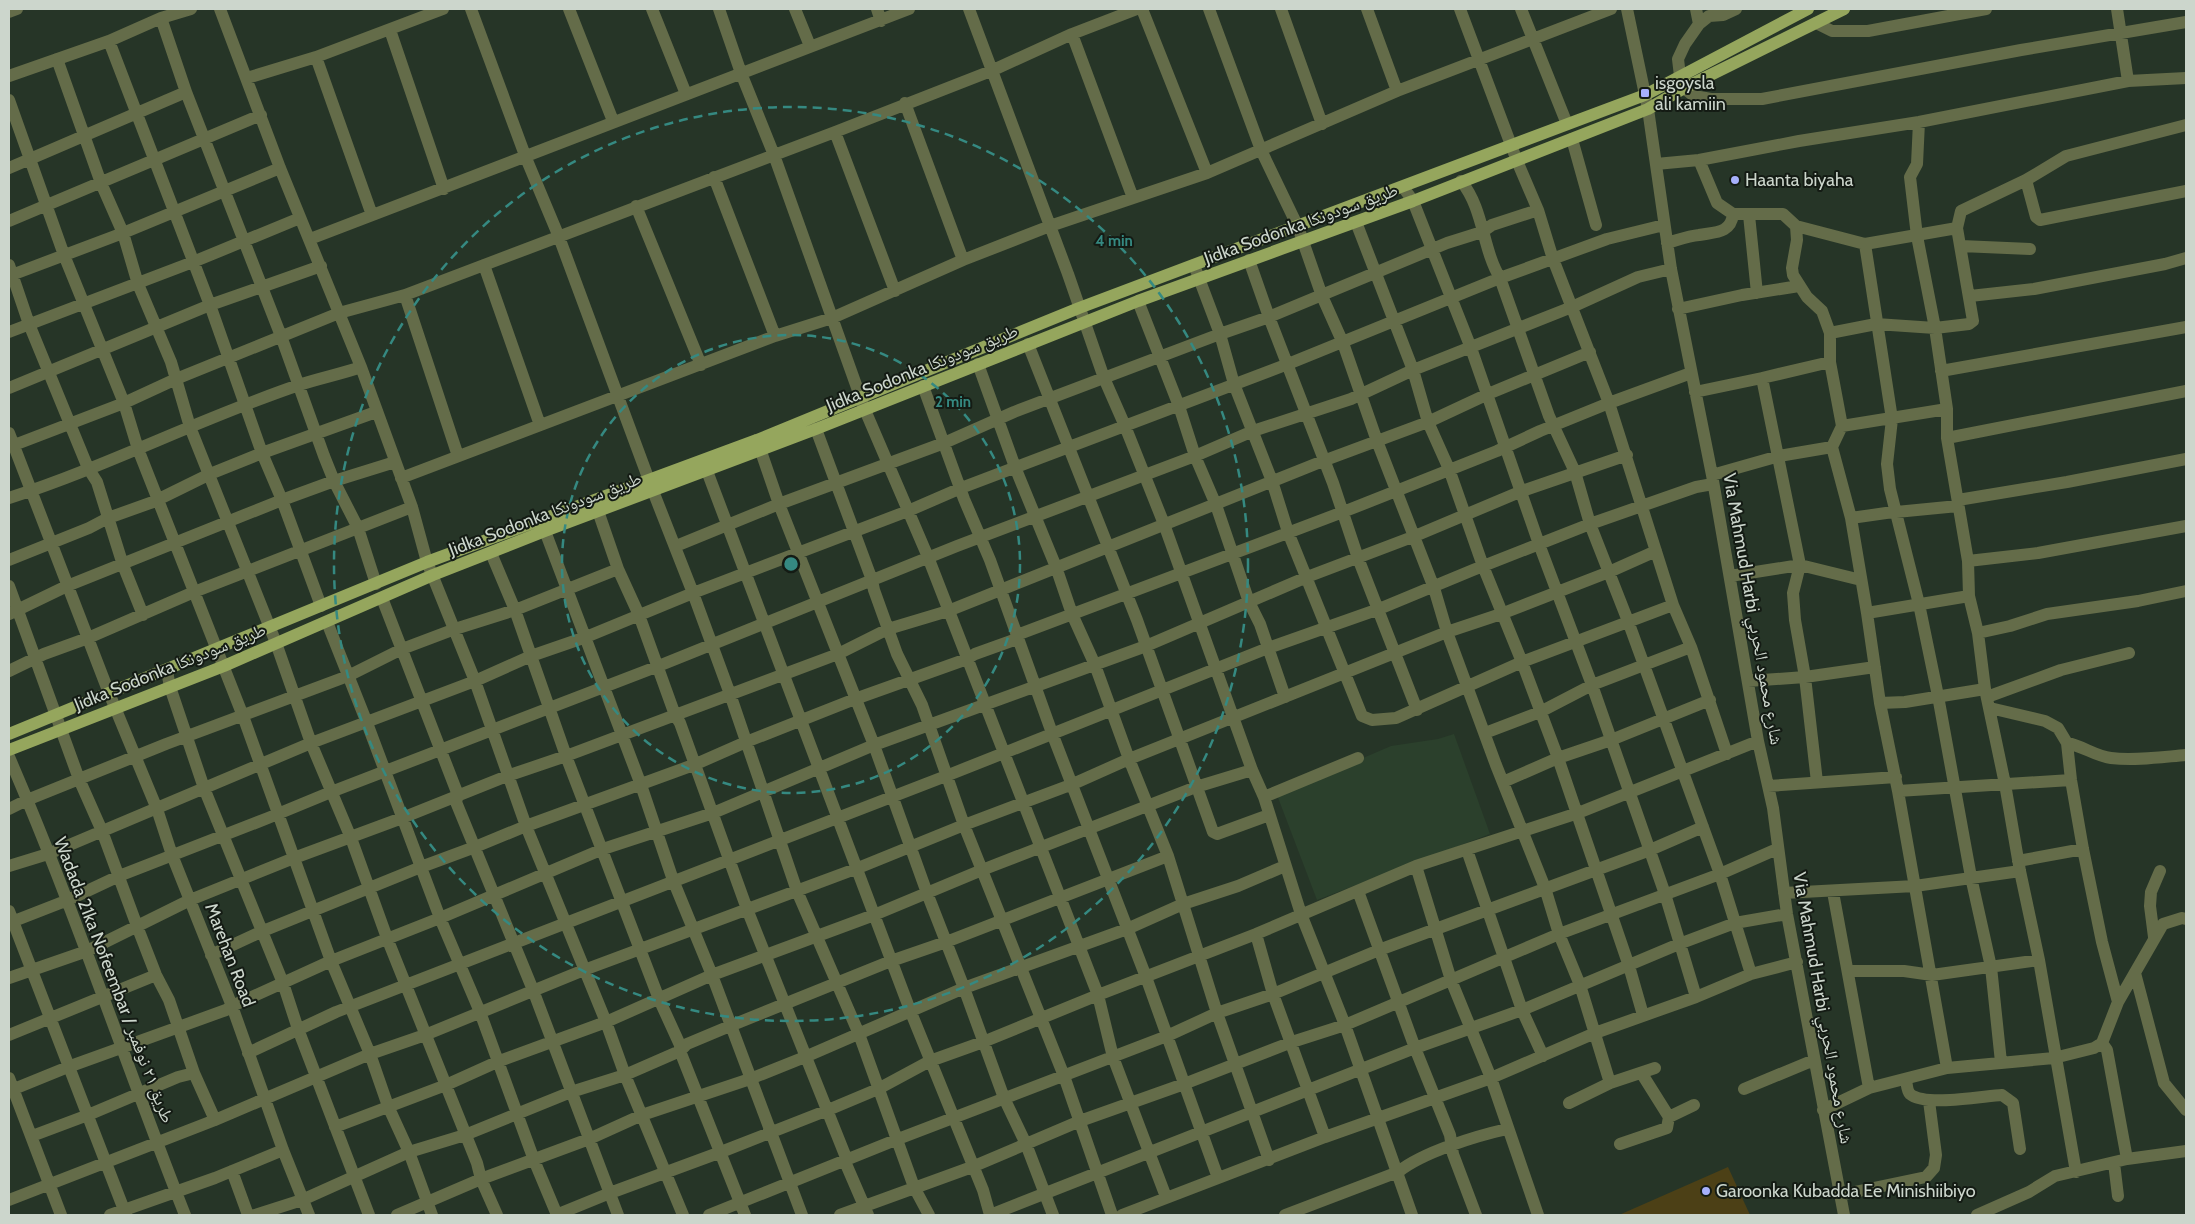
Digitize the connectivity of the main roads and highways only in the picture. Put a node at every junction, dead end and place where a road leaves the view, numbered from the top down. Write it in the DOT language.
graph roads {
  1 [pos="1808,9"];
  2 [pos="1844,9"];
  3 [pos="1682,82"];
  4 [pos="863,404"];
  5 [pos="758,445"];
  6 [pos="651,486"];
  7 [pos="9,734"];
  8 [pos="9,750"];
  1 -- 3 [label="main road, Jidka Sodonka طريق سودونكا"];
  2 -- 3 [label="main road, Jidka Sodonka طريق سودونكا"];
  3 -- 4 [label="main road, Jidka Sodonka طريق سودونكا"];
  3 -- 4 [label="main road, Jidka Sodonka طريق سودونكا"];
  4 -- 5 [label="main road, Jidka Sodonka طريق سودونكا"];
  4 -- 5 [label="main road, Jidka Sodonka طريق سودونكا"];
  5 -- 6 [label="main road, Jidka Sodonka طريق سودونكا"];
  5 -- 6 [label="main road, Jidka Sodonka طريق سودونكا"];
  6 -- 7 [label="main road, Jidka Sodonka طريق سودونكا"];
  6 -- 8 [label="main road, Jidka Sodonka طريق سودونكا"];
}
